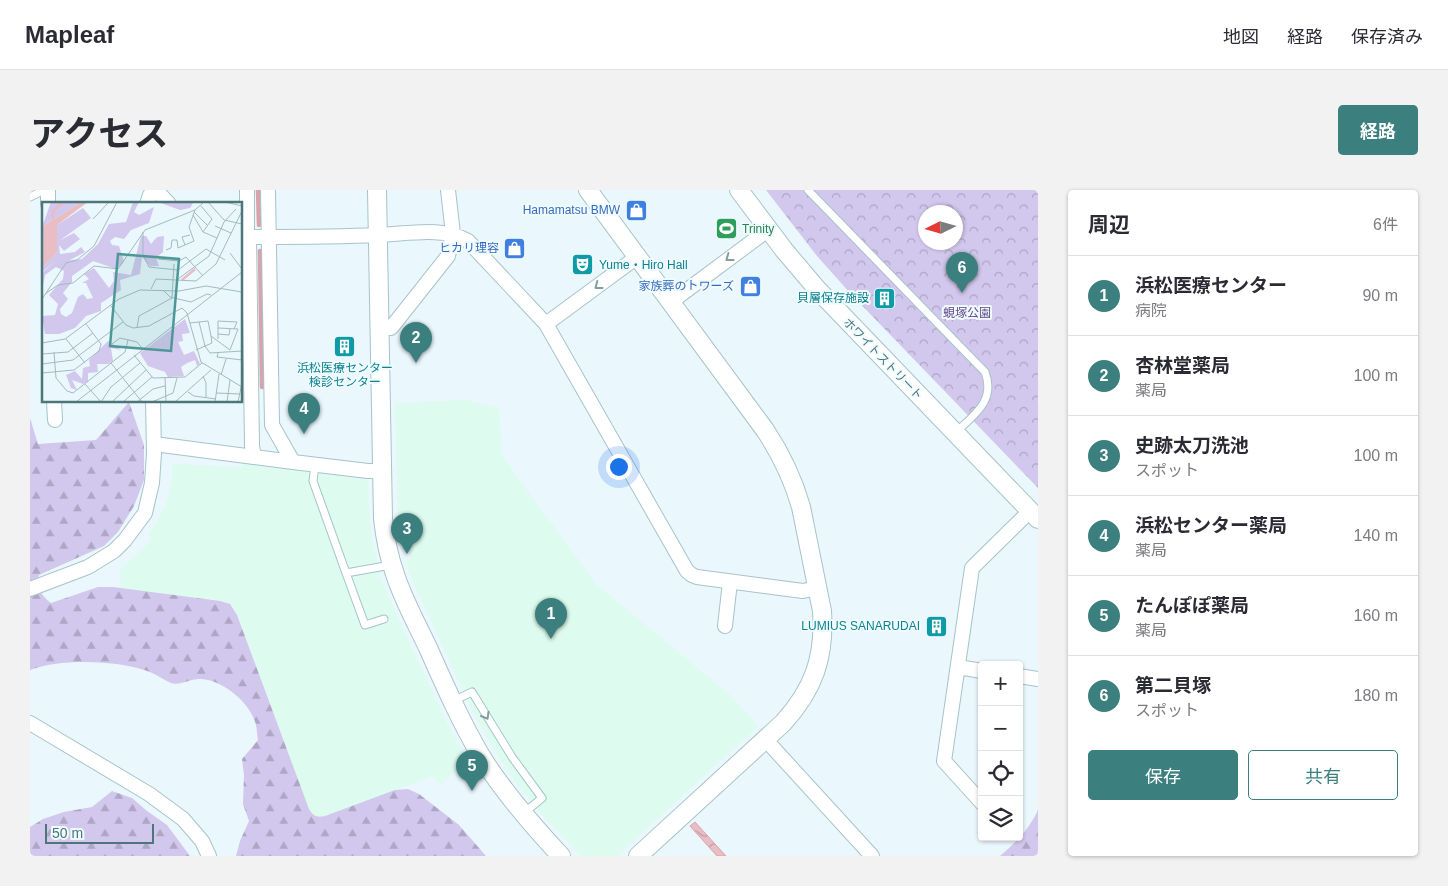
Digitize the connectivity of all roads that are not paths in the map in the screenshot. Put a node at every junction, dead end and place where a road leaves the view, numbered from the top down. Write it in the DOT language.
graph roads {
  1 [pos="44,190"];
  2 [pos="155,190"];
  3 [pos="247,190"];
  4 [pos="268,190"];
  5 [pos="377,190"];
  6 [pos="448,190"];
  7 [pos="588,190"];
  8 [pos="739,190"];
  9 [pos="808,190"];
  10 [pos="30,197"];
  11 [pos="148,202"];
  12 [pos="167,202"];
  13 [pos="768,229"];
  14 [pos="453,234"];
  15 [pos="378,235"];
  16 [pos="269,236"];
  17 [pos="246,237"];
  18 [pos="637,257"];
  19 [pos="670,302"];
  20 [pos="546,324"];
  21 [pos="380,328"];
  22 [pos="246,357"];
  23 [pos="54,402"];
  24 [pos="153,402"];
  25 [pos="55,420"];
  26 [pos="955,433"];
  27 [pos="162,445"];
  28 [pos="254,458"];
  29 [pos="293,462"];
  30 [pos="315,465"];
  31 [pos="382,471"];
  32 [pos="1034,515"];
  33 [pos="392,565"];
  34 [pos="346,573"];
  35 [pos="730,582"];
  36 [pos="817,588"];
  37 [pos="30,589"];
  38 [pos="384,619"];
  39 [pos="724,626"];
  40 [pos="958,667"];
  41 [pos="978,670"];
  42 [pos="1023,677"];
  43 [pos="1038,679"];
  44 [pos="452,701"];
  45 [pos="34,730"];
  46 [pos="765,739"];
  47 [pos="978,799"];
  48 [pos="523,814"];
  49 [pos="209,856"];
  50 [pos="561,856"];
  51 [pos="638,856"];
  52 [pos="872,856"];
  1 -- 10 [label="lane"];
  2 -- 11 [label="street"];
  2 -- 12 [label="street"];
  3 -- 17 [label="street"];
  4 -- 16 [label="street"];
  5 -- 15 [label="street"];
  6 -- 14 [label="street"];
  7 -- 18 [label="street"];
  8 -- 13 [label="street, ホワイトストリート"];
  9 -- 26 [label="lane"];
  13 -- 19 [label="street, one-way"];
  13 -- 26 [label="street, ホワイトストリート"];
  14 -- 15 [label="street"];
  14 -- 20 [label="street"];
  14 -- 21 [label="street"];
  15 -- 16 [label="street"];
  15 -- 21 [label="street"];
  16 -- 17 [label="street"];
  16 -- 29 [label="street"];
  17 -- 22 [label="street"];
  18 -- 19 [label="street"];
  18 -- 20 [label="street, one-way"];
  19 -- 36 [label="street"];
  20 -- 35 [label="street"];
  21 -- 31 [label="street"];
  22 -- 28 [label="street"];
  23 -- 25 [label="street"];
  24 -- 37 [label="street"];
  26 -- 32 [label="street, ホワイトストリート"];
  27 -- 28 [label="street"];
  28 -- 29 [label="street"];
  29 -- 30 [label="street"];
  30 -- 31 [label="street"];
  30 -- 34 [label="lane"];
  31 -- 33 [label="street"];
  32 -- 40 [label="street"];
  33 -- 34 [label="lane"];
  33 -- 44 [label="street"];
  34 -- 38 [label="lane"];
  35 -- 36 [label="street"];
  35 -- 39 [label="street"];
  36 -- 46 [label="street"];
  40 -- 41 [label="street"];
  40 -- 47 [label="street"];
  42 -- 43 [label="street"];
  44 -- 48 [label="street"];
  44 -- 48 [label="lane, one-way"];
  45 -- 49 [label="street"];
  46 -- 51 [label="street"];
  46 -- 52 [label="street"];
  48 -- 50 [label="street"];
}
